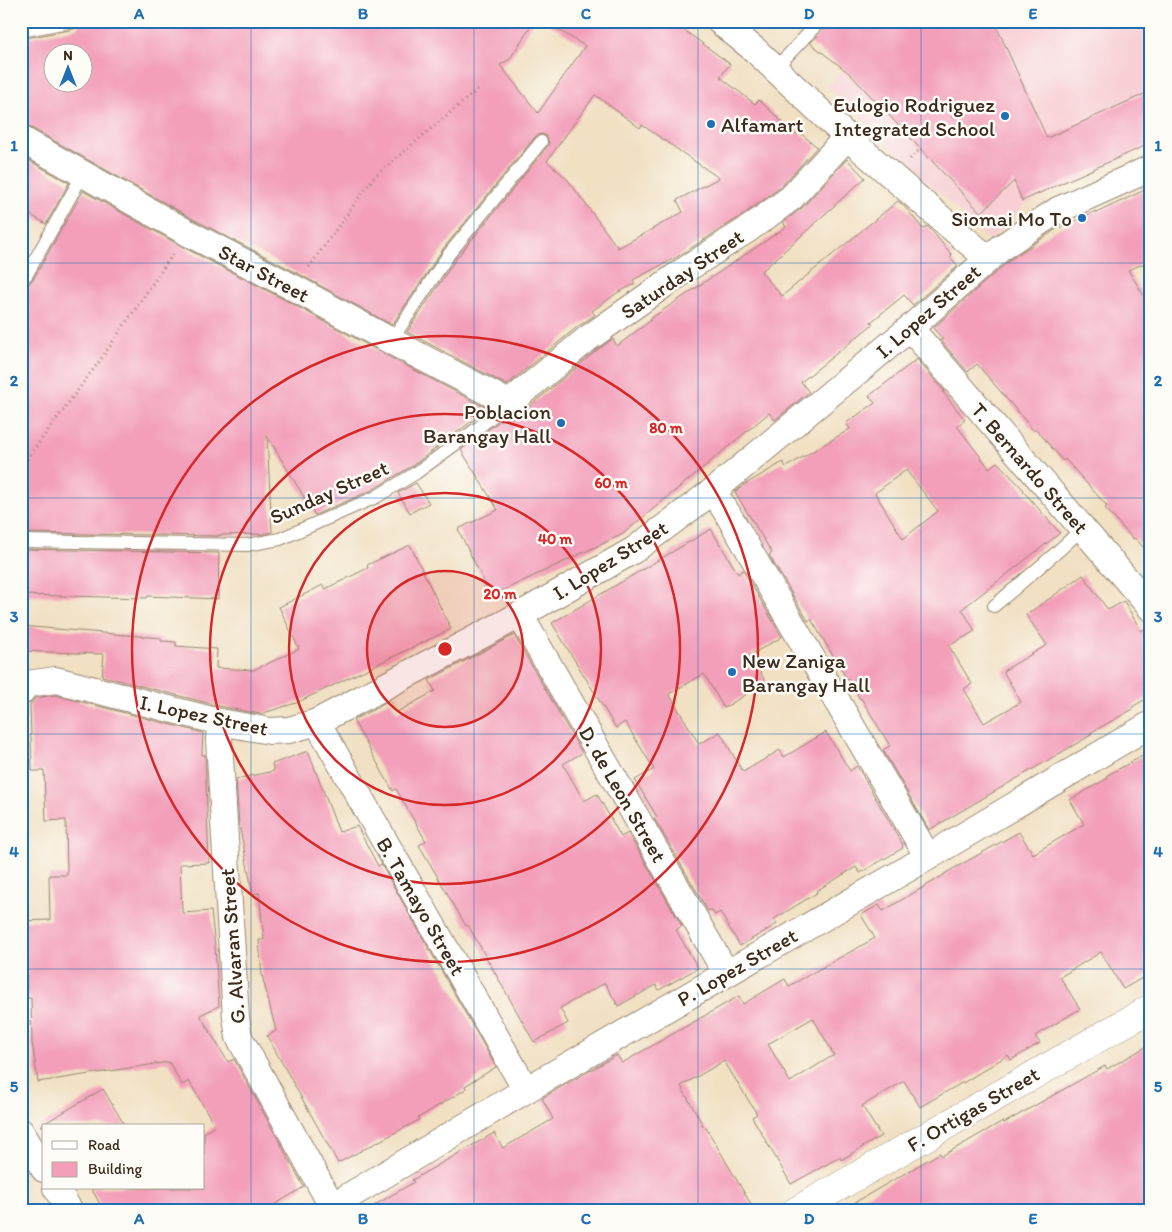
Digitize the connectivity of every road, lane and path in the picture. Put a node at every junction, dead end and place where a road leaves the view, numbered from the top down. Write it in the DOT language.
graph roads {
  1 [pos="72,21"];
  2 [pos="718,21"];
  3 [pos="820,21"];
  4 [pos="21,31"];
  5 [pos="775,69"];
  6 [pos="477,90"];
  7 [pos="969,102"];
  8 [pos="952,118"];
  9 [pos="846,137"];
  10 [pos="21,139"];
  11 [pos="542,142"];
  12 [pos="920,149"];
  13 [pos="912,156"];
  14 [pos="1151,168"];
  15 [pos="83,174"];
  16 [pos="188,233"];
  17 [pos="988,259"];
  18 [pos="21,280"];
  19 [pos="294,288"];
  20 [pos="910,328"];
  21 [pos="391,341"];
  22 [pos="509,403"];
  23 [pos="21,468"];
  24 [pos="713,491"];
  25 [pos="1082,529"];
  26 [pos="21,541"];
  27 [pos="994,606"];
  28 [pos="1151,608"];
  29 [pos="520,615"];
  30 [pos="21,692"];
  31 [pos="220,722"];
  32 [pos="317,722"];
  33 [pos="1151,724"];
  34 [pos="928,857"];
  35 [pos="726,973"];
  36 [pos="1151,1008"];
  37 [pos="526,1090"];
  38 [pos="21,1132"];
  39 [pos="42,1166"];
  40 [pos="57,1190"];
  41 [pos="328,1208"];
  42 [pos="70,1211"];
  43 [pos="796,1211"];
  1 -- 4 [label="lane"];
  2 -- 5 [label="street"];
  3 -- 5 [label="lane"];
  5 -- 9 [label="street"];
  6 -- 19 [label="path"];
  7 -- 8 [label="path"];
  9 -- 17 [label="street"];
  9 -- 22 [label="street, Saturday Street"];
  10 -- 15 [label="street, Star Street"];
  11 -- 21 [label="lane"];
  12 -- 13 [label="path"];
  14 -- 17 [label="street, I. Lopez Street"];
  15 -- 16 [label="street, Star Street"];
  15 -- 18 [label="lane"];
  16 -- 19 [label="street, Star Street"];
  16 -- 23 [label="path"];
  17 -- 20 [label="street, I. Lopez Street"];
  19 -- 21 [label="street, Star Street"];
  20 -- 24 [label="street, I. Lopez Street"];
  20 -- 25 [label="street, T. Bernardo Street"];
  21 -- 22 [label="street, Star Street"];
  22 -- 26 [label="lane, Sunday Street"];
  24 -- 29 [label="street, I. Lopez Street"];
  24 -- 34 [label="street"];
  25 -- 27 [label="lane"];
  25 -- 28 [label="street, T. Bernardo Street"];
  29 -- 32 [label="street, I. Lopez Street"];
  29 -- 35 [label="street, D. de Leon Street"];
  30 -- 31 [label="street, I. Lopez Street"];
  31 -- 32 [label="street, I. Lopez Street"];
  31 -- 41 [label="street, G. Alvaran Street"];
  32 -- 37 [label="street, B. Tamayo Street"];
  33 -- 34 [label="street, P. Lopez Street"];
  34 -- 35 [label="street, P. Lopez Street"];
  35 -- 37 [label="street, P. Lopez Street"];
  36 -- 43 [label="street, F. Ortigas Street"];
  37 -- 41 [label="street, P. Lopez Street"];
  38 -- 39 [label="street"];
  40 -- 42 [label="street"];
}
